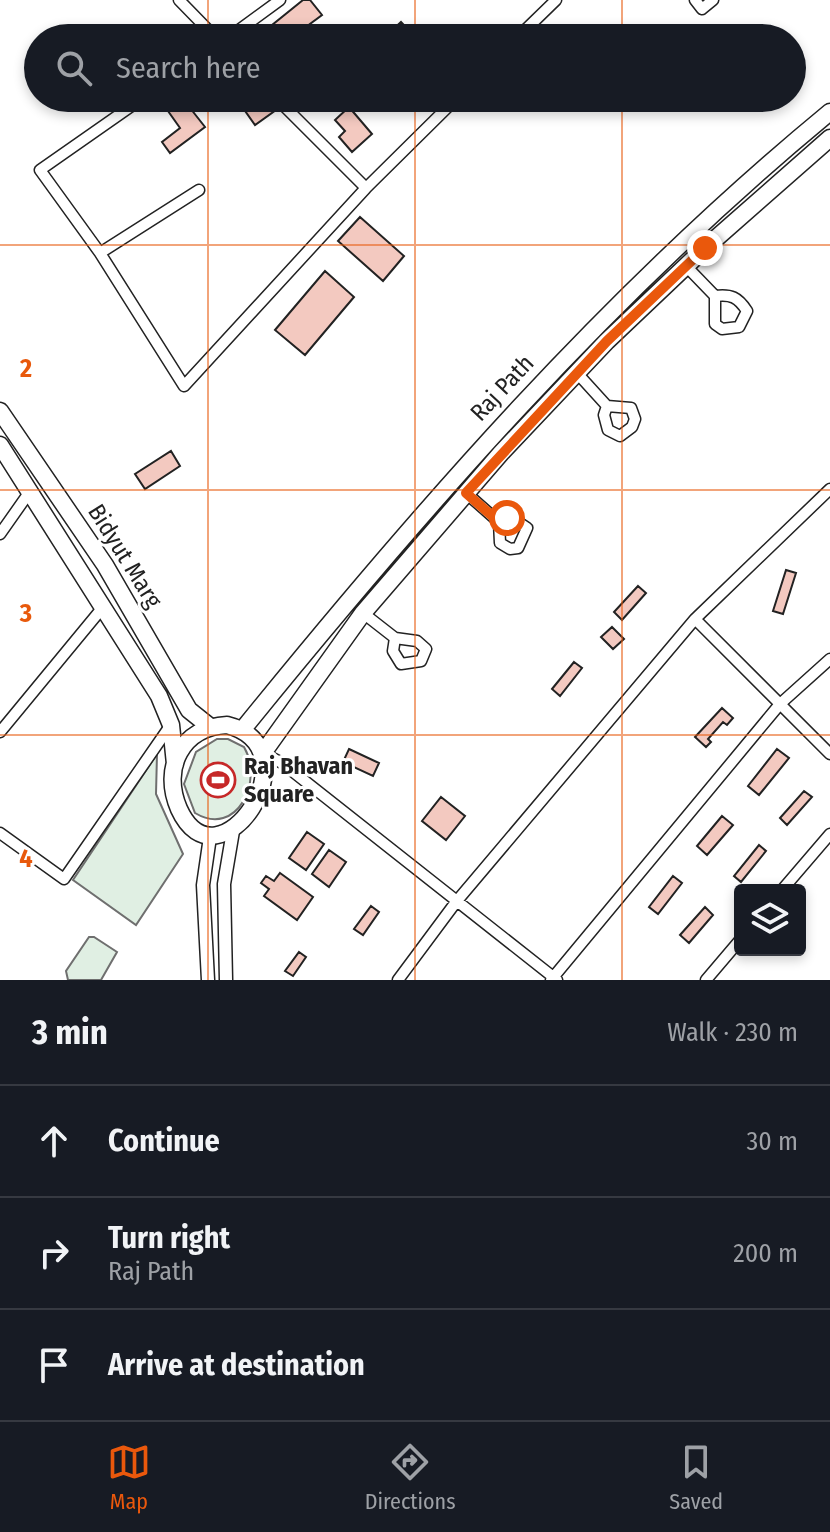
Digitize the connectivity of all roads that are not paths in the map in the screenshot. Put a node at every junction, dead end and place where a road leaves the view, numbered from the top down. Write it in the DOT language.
graph roads {
  1 [pos="179,0"];
  2 [pos="280,0"];
  3 [pos="556,0"];
  4 [pos="695,0"];
  5 [pos="713,0"];
  6 [pos="202,24"];
  7 [pos="247,24"];
  8 [pos="531,24"];
  9 [pos="123,112"];
  10 [pos="290,112"];
  11 [pos="443,112"];
  12 [pos="830,112"];
  13 [pos="830,138"];
  14 [pos="366,188"];
  15 [pos="199,190"];
  16 [pos="100,253"];
  17 [pos="686,266"];
  18 [pos="715,296"];
  19 [pos="577,373"];
  20 [pos="607,406"];
  21 [pos="0,411"];
  22 [pos="0,445"];
  23 [pos="830,489"];
  24 [pos="31,490"];
  25 [pos="466,493"];
  26 [pos="499,522"];
  27 [pos="0,534"];
  28 [pos="104,606"];
  29 [pos="363,613"];
  30 [pos="695,619"];
  31 [pos="395,638"];
  32 [pos="830,659"];
  33 [pos="780,704"];
  34 [pos="171,725"];
  35 [pos="209,726"];
  36 [pos="243,729"];
  37 [pos="0,732"];
  38 [pos="263,753"];
  39 [pos="830,754"];
  40 [pos="282,763"];
  41 [pos="175,764"];
  42 [pos="263,778"];
  43 [pos="233,831"];
  44 [pos="0,833"];
  45 [pos="830,834"];
  46 [pos="210,837"];
  47 [pos="787,884"];
  48 [pos="456,902"];
  49 [pos="734,947"];
  50 [pos="554,979"];
  51 [pos="208,980"];
  52 [pos="226,980"];
  53 [pos="398,980"];
  54 [pos="706,980"];
  1 -- 6 [label="street"];
  2 -- 7 [label="street"];
  3 -- 8 [label="street"];
  4 -- 5 [label="street"];
  9 -- 16 [label="street"];
  10 -- 14 [label="street"];
  11 -- 14 [label="street"];
  12 -- 36 [label="main road, Raj Path"];
  13 -- 17 [label="main road, Raj Path"];
  14 -- 16 [label="street"];
  15 -- 16 [label="street"];
  17 -- 18 [label="street"];
  17 -- 19 [label="main road, Raj Path"];
  19 -- 20 [label="street"];
  19 -- 25 [label="main road, Raj Path"];
  21 -- 35 [label="main road, Bidyut Marg"];
  22 -- 24 [label="main road, Bidyut Marg"];
  23 -- 30 [label="street"];
  24 -- 27 [label="street"];
  24 -- 28 [label="main road, Bidyut Marg"];
  25 -- 26 [label="street"];
  25 -- 29 [label="main road, Raj Path"];
  28 -- 34 [label="main road, Bidyut Marg"];
  28 -- 37 [label="street"];
  29 -- 31 [label="street"];
  29 -- 38 [label="main road, Raj Path"];
  30 -- 33 [label="street"];
  30 -- 48 [label="street"];
  32 -- 33 [label="street"];
  33 -- 39 [label="street"];
  33 -- 50 [label="street"];
  34 -- 41 [label="main road, Bidyut Marg"];
  34 -- 44 [label="street"];
  35 -- 36 [label="main road"];
  35 -- 41 [label="main road"];
  36 -- 38 [label="main road"];
  38 -- 40 [label="street"];
  38 -- 42 [label="main road"];
  40 -- 42 [label="street"];
  40 -- 48 [label="street"];
  41 -- 46 [label="main road"];
  42 -- 43 [label="main road"];
  43 -- 46 [label="main road"];
  43 -- 52 [label="street"];
  45 -- 47 [label="street"];
  46 -- 51 [label="street"];
  48 -- 50 [label="street"];
  48 -- 53 [label="street"];
  49 -- 54 [label="street"];
}
